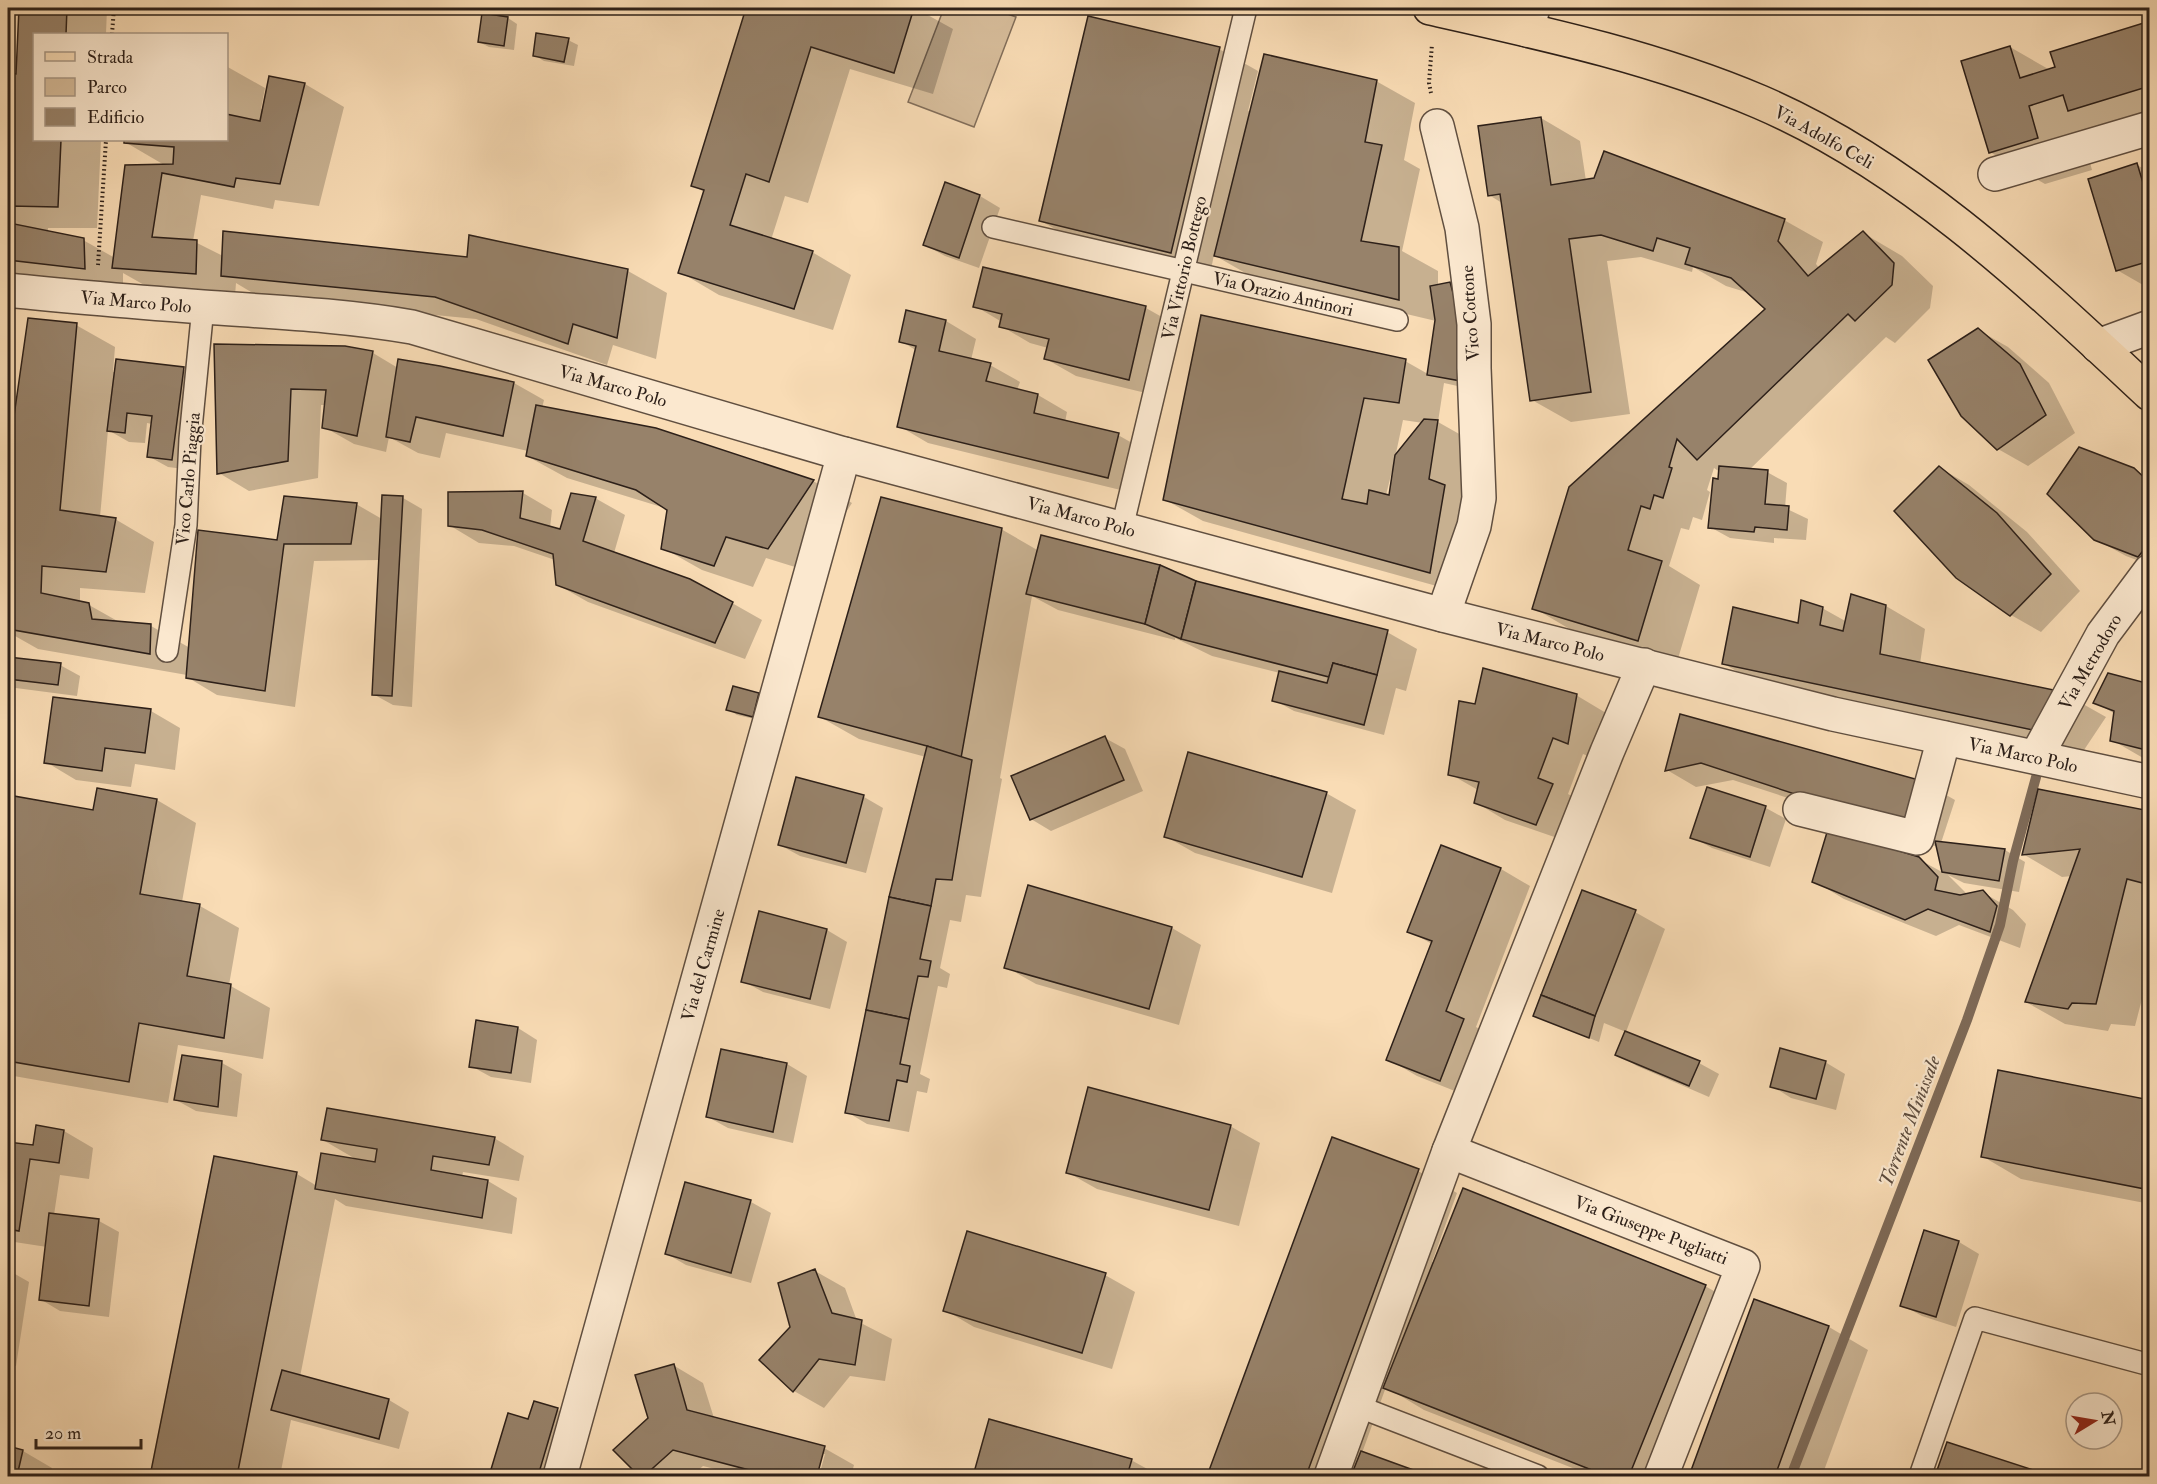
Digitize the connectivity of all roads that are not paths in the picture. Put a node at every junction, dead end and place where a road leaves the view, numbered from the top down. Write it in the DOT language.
graph roads {
  1 [pos="1246,8"];
  2 [pos="1432,8"];
  3 [pos="1530,19"];
  4 [pos="1437,126"];
  5 [pos="2150,128"];
  6 [pos="1995,174"];
  7 [pos="993,226"];
  8 [pos="1183,271"];
  9 [pos="8,290"];
  10 [pos="203,307"];
  11 [pos="1396,320"];
  12 [pos="2150,327"];
  13 [pos="2098,346"];
  14 [pos="2150,394"];
  15 [pos="844,454"];
  16 [pos="1122,528"];
  17 [pos="2150,571"];
  18 [pos="1443,615"];
  19 [pos="166,651"];
  20 [pos="1644,665"];
  21 [pos="1944,738"];
  22 [pos="2037,757"];
  23 [pos="2150,782"];
  24 [pos="1800,809"];
  25 [pos="1449,1151"];
  26 [pos="2150,1365"];
  27 [pos="1357,1406"];
  28 [pos="560,1476"];
  29 [pos="1331,1476"];
  30 [pos="1538,1476"];
  31 [pos="1661,1476"];
  32 [pos="1920,1476"];
  1 -- 8 [label="lane, Via Vittorio Bottego"];
  2 -- 3 [label="main road, Via Adolfo Celi"];
  3 -- 13 [label="main road, Via Adolfo Celi"];
  4 -- 18 [label="street, Vico Cottone"];
  5 -- 6 [label="street"];
  7 -- 8 [label="lane, Via Orazio Antinori"];
  8 -- 11 [label="lane, Via Orazio Antinori"];
  8 -- 16 [label="lane, Via Vittorio Bottego"];
  9 -- 10 [label="street, Via Marco Polo"];
  10 -- 15 [label="street, Via Marco Polo"];
  10 -- 19 [label="lane, Vico Carlo Piaggia"];
  12 -- 13 [label="street"];
  13 -- 14 [label="main road, Via Adolfo Celi"];
  15 -- 16 [label="street, Via Marco Polo"];
  15 -- 28 [label="street, Via del Carmine"];
  16 -- 18 [label="street, Via Marco Polo"];
  17 -- 22 [label="street, Via Metrodoro"];
  18 -- 20 [label="street, Via Marco Polo"];
  20 -- 21 [label="street, Via Marco Polo"];
  20 -- 25 [label="street"];
  21 -- 22 [label="street, Via Marco Polo"];
  21 -- 24 [label="street"];
  22 -- 23 [label="street, Via Marco Polo"];
  25 -- 27 [label="street"];
  25 -- 31 [label="street, Via Giuseppe Pugliatti"];
  26 -- 32 [label="lane"];
  27 -- 29 [label="street"];
  27 -- 30 [label="lane"];
}
